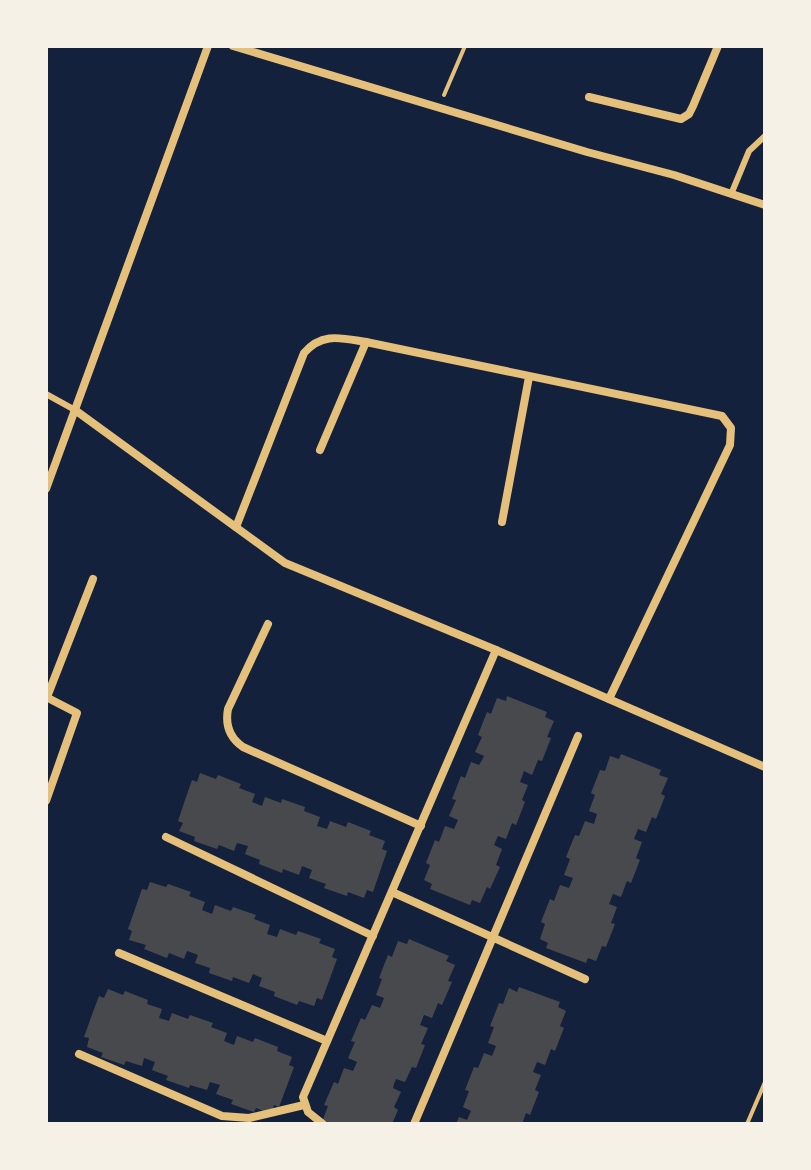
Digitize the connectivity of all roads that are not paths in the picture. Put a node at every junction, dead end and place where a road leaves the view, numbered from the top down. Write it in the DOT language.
graph roads {
  1 [pos="208,46"];
  2 [pos="233,46"];
  3 [pos="718,46"];
  4 [pos="589,97"];
  5 [pos="765,136"];
  6 [pos="732,192"];
  7 [pos="765,205"];
  8 [pos="366,342"];
  9 [pos="529,377"];
  10 [pos="46,394"];
  11 [pos="75,410"];
  12 [pos="320,450"];
  13 [pos="46,489"];
  14 [pos="502,522"];
  15 [pos="236,527"];
  16 [pos="93,579"];
  17 [pos="268,624"];
  18 [pos="496,650"];
  19 [pos="47,697"];
  20 [pos="609,699"];
  21 [pos="578,736"];
  22 [pos="765,767"];
  23 [pos="46,801"];
  24 [pos="421,826"];
  25 [pos="166,837"];
  26 [pos="392,892"];
  27 [pos="373,936"];
  28 [pos="493,938"];
  29 [pos="119,953"];
  30 [pos="585,979"];
  31 [pos="327,1041"];
  32 [pos="79,1054"];
  33 [pos="304,1105"];
  34 [pos="323,1124"];
  35 [pos="414,1124"];
  1 -- 11 [label="street"];
  2 -- 6 [label="street"];
  3 -- 4 [label="street"];
  5 -- 6 [label="lane"];
  6 -- 7 [label="street"];
  8 -- 9 [label="street"];
  8 -- 12 [label="street"];
  8 -- 15 [label="street"];
  9 -- 14 [label="street"];
  9 -- 20 [label="street"];
  10 -- 11 [label="lane"];
  11 -- 13 [label="street"];
  11 -- 15 [label="street"];
  15 -- 18 [label="street"];
  16 -- 19 [label="street"];
  17 -- 24 [label="street"];
  18 -- 20 [label="street"];
  18 -- 24 [label="street"];
  19 -- 23 [label="street"];
  20 -- 22 [label="street"];
  21 -- 28 [label="street"];
  24 -- 26 [label="street"];
  25 -- 27 [label="street"];
  26 -- 27 [label="street"];
  26 -- 28 [label="street"];
  27 -- 31 [label="street"];
  28 -- 30 [label="street"];
  28 -- 35 [label="street"];
  29 -- 31 [label="street"];
  31 -- 33 [label="street"];
  32 -- 33 [label="street"];
  33 -- 34 [label="street"];
}
